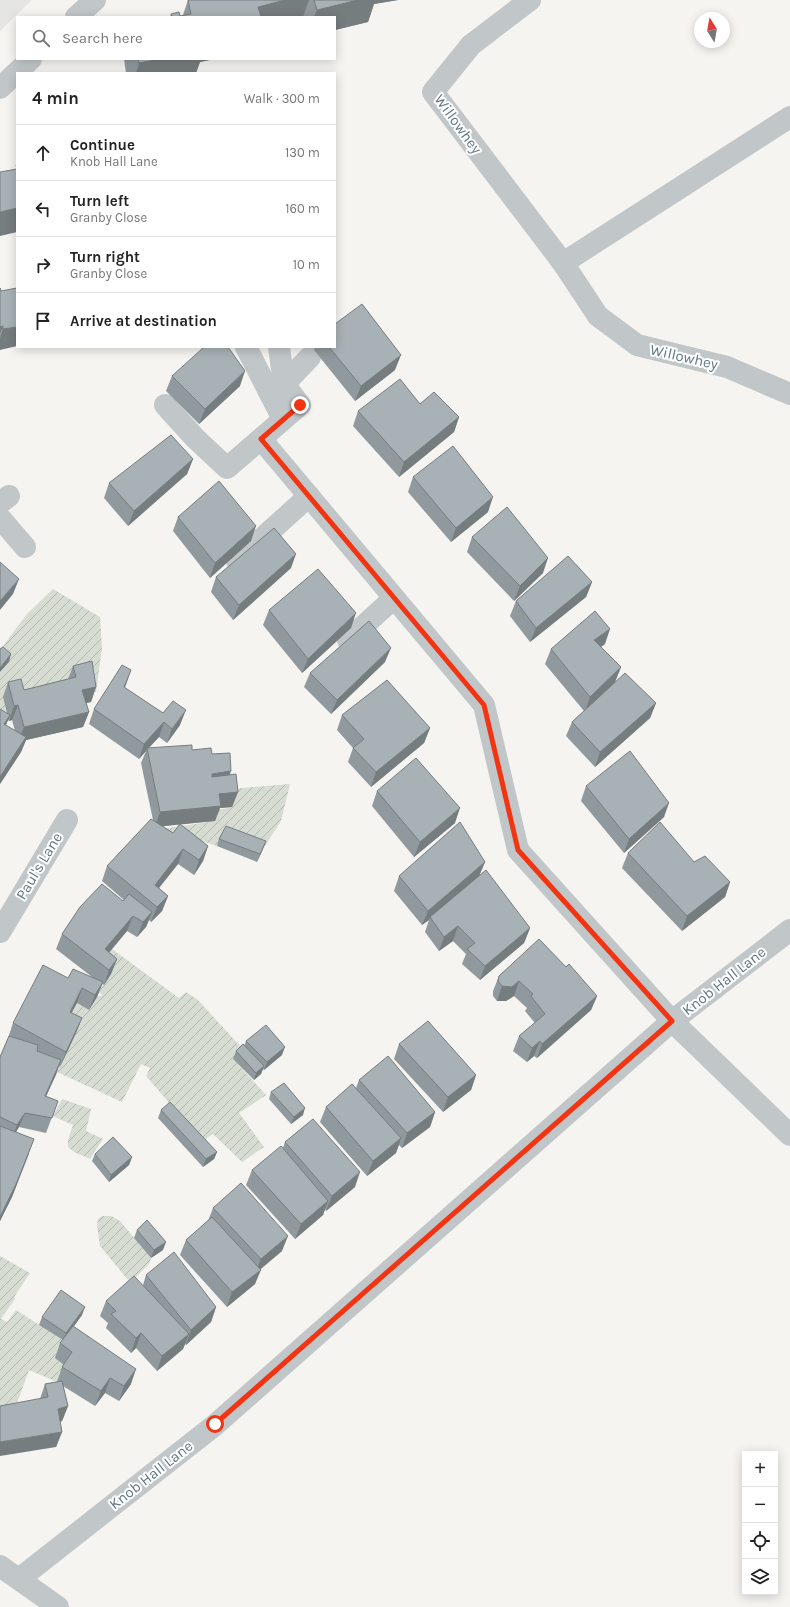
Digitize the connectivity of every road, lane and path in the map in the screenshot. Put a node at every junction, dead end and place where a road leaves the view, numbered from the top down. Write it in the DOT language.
graph roads {
  1 [pos="94,0"];
  2 [pos="530,0"];
  3 [pos="77,16"];
  4 [pos="30,60"];
  5 [pos="17,72"];
  6 [pos="16,73"];
  7 [pos="0,88"];
  8 [pos="790,117"];
  9 [pos="563,263"];
  10 [pos="247,348"];
  11 [pos="279,348"];
  12 [pos="310,357"];
  13 [pos="284,384"];
  14 [pos="790,394"];
  15 [pos="165,405"];
  16 [pos="283,419"];
  17 [pos="261,439"];
  18 [pos="309,496"];
  19 [pos="0,518"];
  20 [pos="25,547"];
  21 [pos="220,576"];
  22 [pos="394,598"];
  23 [pos="331,655"];
  24 [pos="66,820"];
  25 [pos="790,930"];
  26 [pos="0,932"];
  27 [pos="672,1021"];
  28 [pos="790,1136"];
  29 [pos="0,1566"];
  30 [pos="19,1578"];
  31 [pos="58,1607"];
  1 -- 3 [label="street"];
  2 -- 9 [label="street, Willowhey"];
  4 -- 5 [label="street"];
  6 -- 7 [label="street"];
  8 -- 9 [label="street"];
  9 -- 14 [label="street, Willowhey"];
  10 -- 16 [label="street"];
  11 -- 13 [label="street"];
  12 -- 13 [label="street"];
  13 -- 16 [label="street"];
  15 -- 17 [label="street"];
  16 -- 17 [label="street"];
  17 -- 18 [label="street"];
  18 -- 21 [label="street"];
  18 -- 22 [label="street"];
  19 -- 20 [label="street"];
  22 -- 23 [label="street"];
  22 -- 27 [label="street"];
  24 -- 26 [label="street, Paul's Lane"];
  25 -- 27 [label="street, Knob Hall Lane"];
  27 -- 28 [label="street"];
  27 -- 30 [label="street, Knob Hall Lane"];
  29 -- 30 [label="street"];
  30 -- 31 [label="street"];
}
